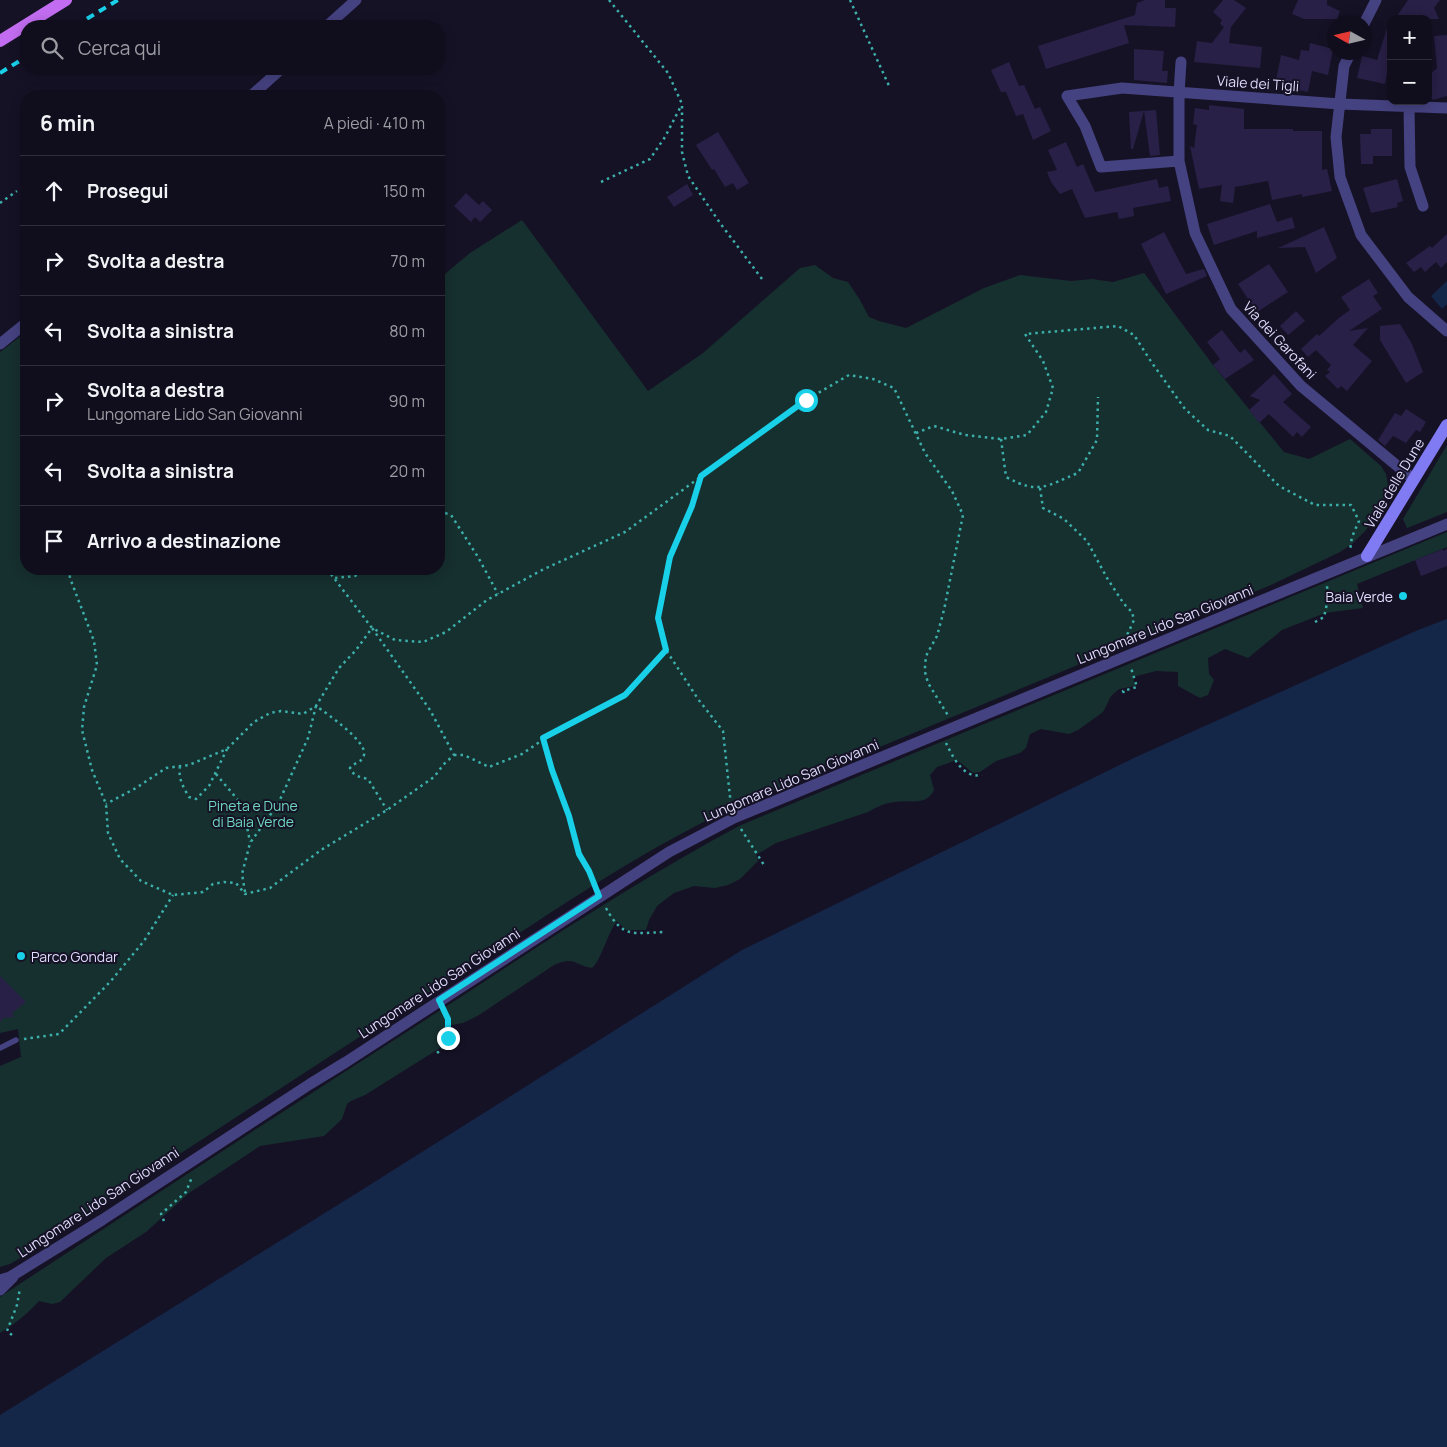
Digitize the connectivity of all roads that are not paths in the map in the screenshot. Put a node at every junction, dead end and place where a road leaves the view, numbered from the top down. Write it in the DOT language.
graph roads {
  1 [pos="66,0"];
  2 [pos="356,0"];
  3 [pos="1376,0"];
  4 [pos="1368,15"];
  5 [pos="34,20"];
  6 [pos="334,20"];
  7 [pos="20,29"];
  8 [pos="0,41"];
  9 [pos="1347,60"];
  10 [pos="1181,62"];
  11 [pos="274,75"];
  12 [pos="257,90"];
  13 [pos="1179,93"];
  14 [pos="1340,104"];
  15 [pos="1409,106"];
  16 [pos="1447,108"];
  17 [pos="1179,161"];
  18 [pos="1423,206"];
  19 [pos="20,328"];
  20 [pos="1447,331"];
  21 [pos="0,344"];
  22 [pos="1447,425"];
  23 [pos="1413,478"];
  24 [pos="1447,524"];
  25 [pos="1368,556"];
  26 [pos="16,1040"];
  27 [pos="0,1048"];
  28 [pos="15,1273"];
  29 [pos="0,1278"];
  30 [pos="0,1290"];
  1 -- 5 [label="main road"];
  2 -- 6 [label="street"];
  3 -- 4 [label="street"];
  7 -- 8 [label="main road"];
  9 -- 14 [label="street"];
  10 -- 13 [label="street, Via dei Garofani"];
  11 -- 12 [label="street"];
  13 -- 14 [label="street, Viale dei Tigli"];
  13 -- 17 [label="street, Via dei Garofani"];
  13 -- 17 [label="street, Viale dei Tigli"];
  14 -- 15 [label="street, Viale dei Tigli"];
  14 -- 20 [label="street"];
  15 -- 16 [label="street, Viale dei Tigli"];
  15 -- 18 [label="street"];
  17 -- 23 [label="street, Via dei Garofani"];
  19 -- 21 [label="street"];
  22 -- 23 [label="street, Viale delle Dune"];
  23 -- 25 [label="street, Viale delle Dune"];
  24 -- 25 [label="street, Lungomare Lido San Giovanni"];
  25 -- 28 [label="street, Lungomare Lido San Giovanni"];
  26 -- 27 [label="lane"];
  28 -- 29 [label="street"];
  28 -- 30 [label="street"];
}
